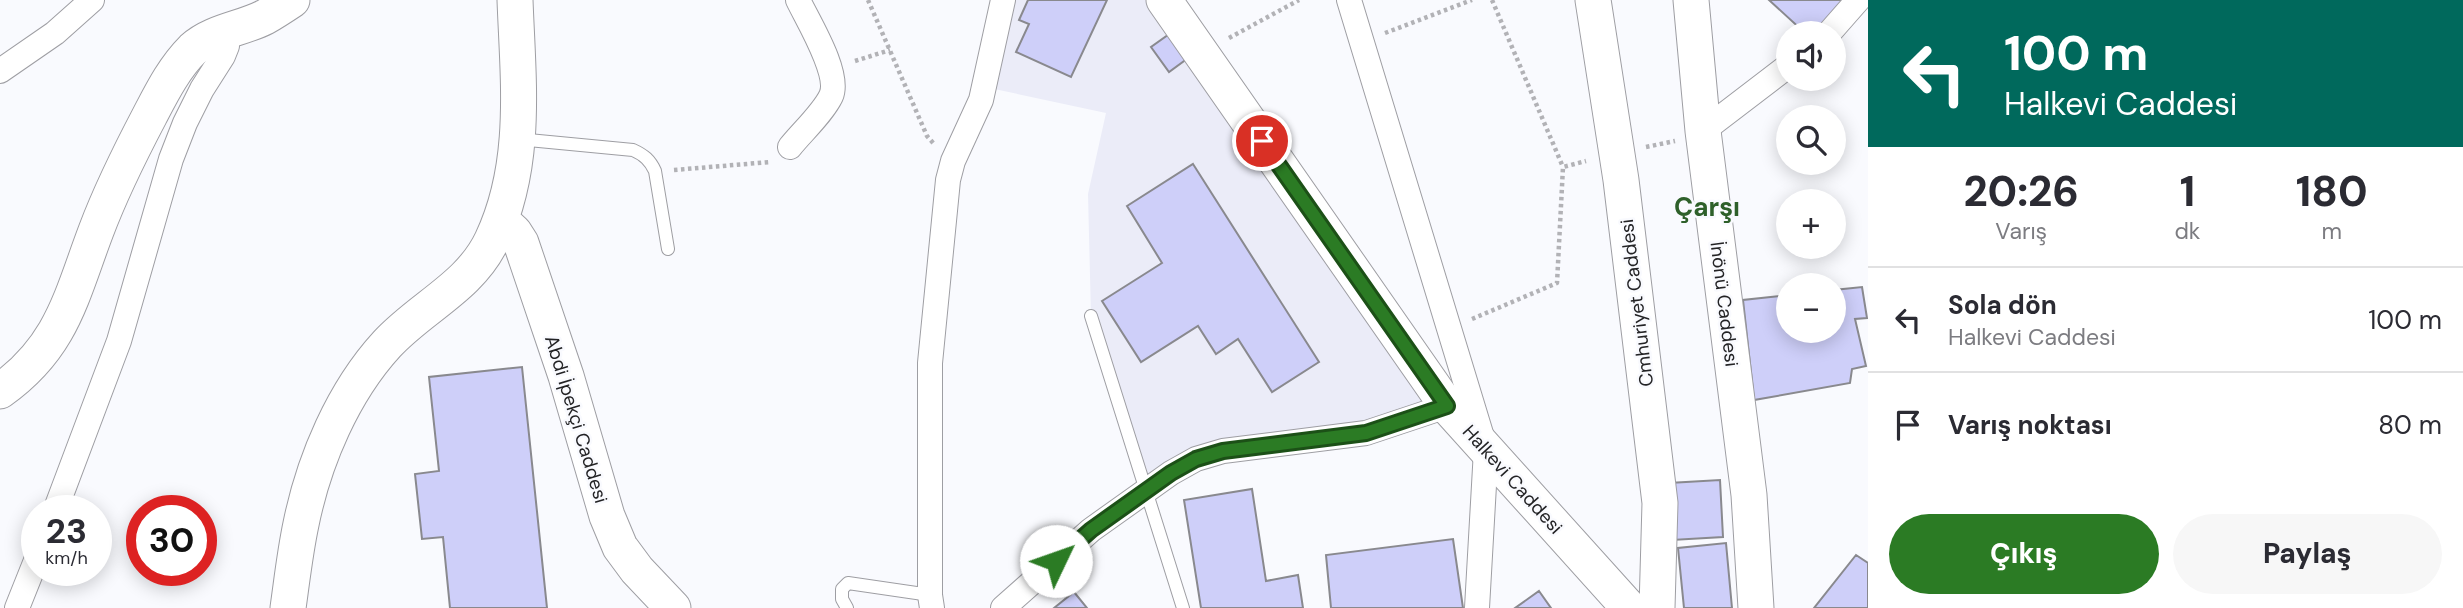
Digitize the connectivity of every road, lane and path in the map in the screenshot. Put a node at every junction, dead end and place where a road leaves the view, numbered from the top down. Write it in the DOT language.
graph roads {
  1 [pos="92,0"];
  2 [pos="292,0"];
  3 [pos="516,0"];
  4 [pos="798,0"];
  5 [pos="868,0"];
  6 [pos="1003,0"];
  7 [pos="1164,0"];
  8 [pos="1299,0"];
  9 [pos="1349,0"];
  10 [pos="1472,0"];
  11 [pos="1492,0"];
  12 [pos="1593,0"];
  13 [pos="1691,0"];
  14 [pos="1858,0"];
  15 [pos="1840,21"];
  16 [pos="228,32"];
  17 [pos="1362,42"];
  18 [pos="890,50"];
  19 [pos="1201,53"];
  20 [pos="831,69"];
  21 [pos="0,71"];
  22 [pos="1776,75"];
  23 [pos="1703,134"];
  24 [pos="518,139"];
  25 [pos="790,147"];
  26 [pos="1617,153"];
  27 [pos="953,161"];
  28 [pos="1563,167"];
  29 [pos="655,171"];
  30 [pos="501,220"];
  31 [pos="668,249"];
  32 [pos="1091,316"];
  33 [pos="1450,328"];
  34 [pos="0,391"];
  35 [pos="1447,406"];
  36 [pos="1486,450"];
  37 [pos="1145,492"];
  38 [pos="61,495"];
  39 [pos="26,586"];
  40 [pos="931,601"];
  41 [pos="17,608"];
  42 [pos="288,608"];
  43 [pos="673,608"];
  44 [pos="847,608"];
  45 [pos="1003,608"];
  46 [pos="1183,608"];
  47 [pos="1477,608"];
  48 [pos="1629,608"];
  49 [pos="1657,608"];
  50 [pos="1756,608"];
  1 -- 21 [label="street"];
  2 -- 16 [label="street"];
  3 -- 24 [label="street"];
  4 -- 20 [label="street"];
  5 -- 18 [label="path"];
  6 -- 27 [label="street"];
  7 -- 19 [label="street, Halkevi Caddesi"];
  8 -- 19 [label="path"];
  9 -- 17 [label="street"];
  10 -- 17 [label="path"];
  11 -- 28 [label="path"];
  12 -- 26 [label="street, Cmhuriyet Caddesi"];
  13 -- 23 [label="street, İnönü Caddesi"];
  14 -- 15 [label="street"];
  16 -- 34 [label="street"];
  16 -- 38 [label="street"];
  17 -- 33 [label="street"];
  18 -- 20 [label="path"];
  18 -- 27 [label="path"];
  19 -- 35 [label="street, Halkevi Caddesi"];
  20 -- 25 [label="street"];
  22 -- 23 [label="street"];
  23 -- 26 [label="path"];
  23 -- 50 [label="street, İnönü Caddesi"];
  24 -- 29 [label="lane"];
  24 -- 30 [label="street"];
  25 -- 29 [label="path"];
  26 -- 28 [label="path"];
  26 -- 49 [label="street, Cmhuriyet Caddesi"];
  27 -- 40 [label="street"];
  28 -- 33 [label="path"];
  29 -- 31 [label="lane"];
  30 -- 42 [label="street"];
  30 -- 43 [label="street, Abdi İpekçi Caddesi"];
  32 -- 37 [label="lane"];
  33 -- 36 [label="street"];
  35 -- 36 [label="street, Halkevi Caddesi"];
  35 -- 37 [label="street"];
  36 -- 47 [label="street"];
  36 -- 48 [label="street, Halkevi Caddesi"];
  37 -- 45 [label="street"];
  37 -- 46 [label="lane"];
  39 -- 41 [label="street"];
  40 -- 44 [label="lane"];
}
